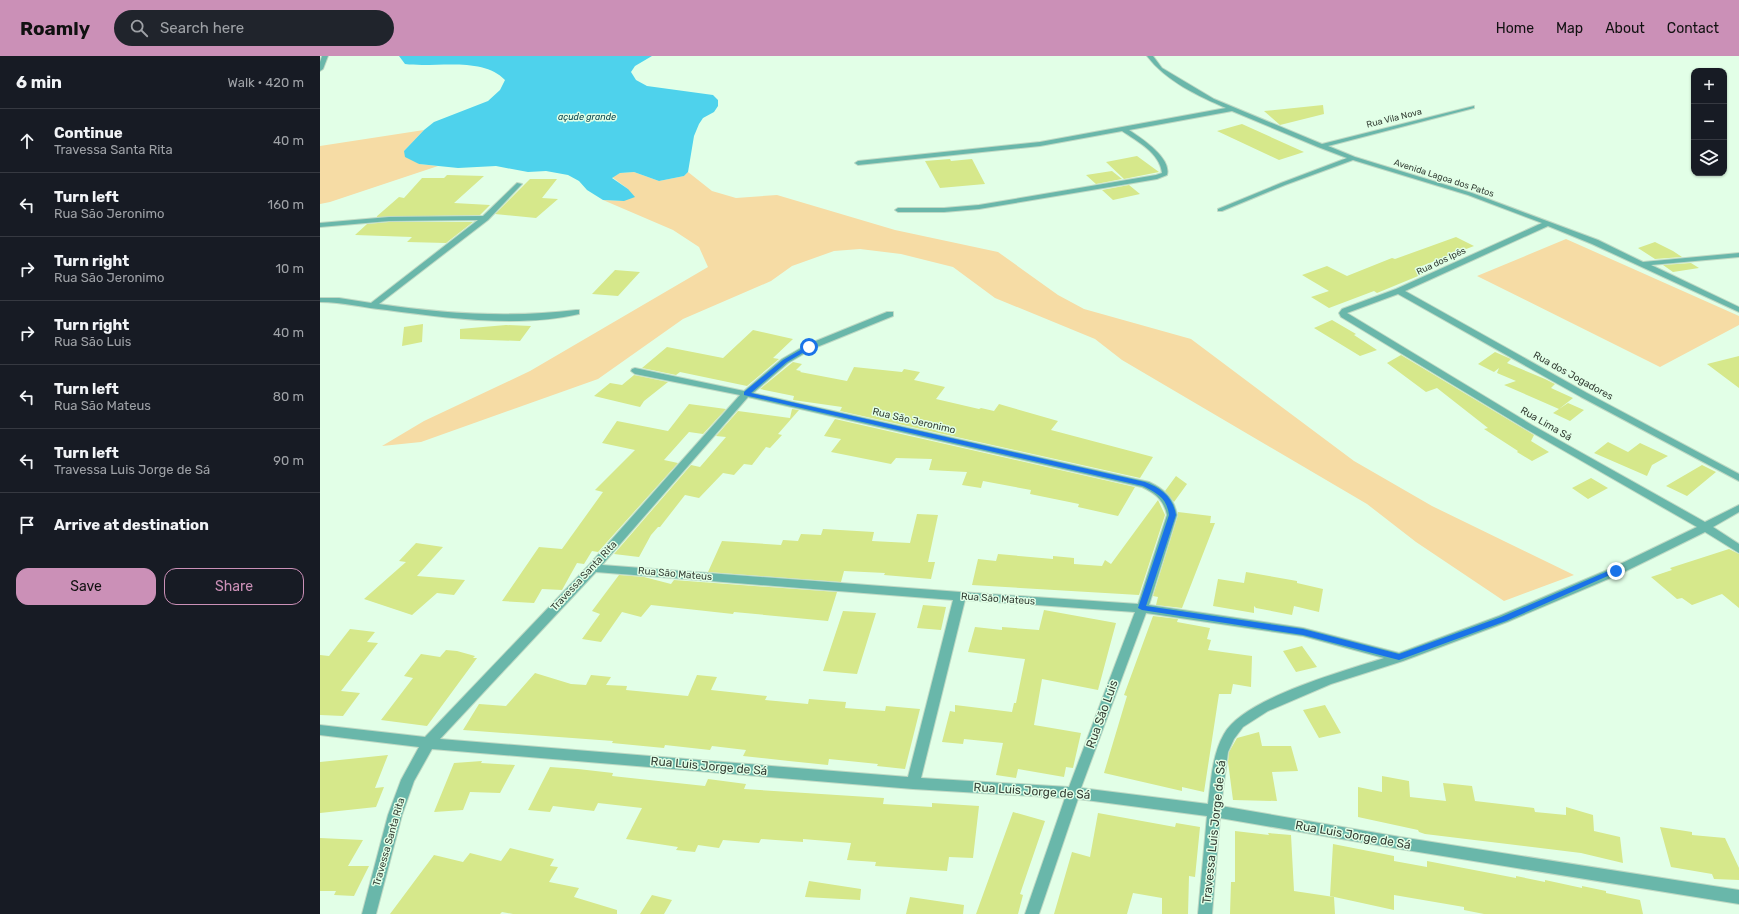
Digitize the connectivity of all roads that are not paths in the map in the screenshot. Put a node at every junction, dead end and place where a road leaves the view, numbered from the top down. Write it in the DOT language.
graph roads {
  1 [pos="1150,56"];
  2 [pos="323,58"];
  3 [pos="320,69"];
  4 [pos="1472,107"];
  5 [pos="1232,109"];
  6 [pos="1122,128"];
  7 [pos="1320,146"];
  8 [pos="1353,158"];
  9 [pos="858,163"];
  10 [pos="520,184"];
  11 [pos="898,210"];
  12 [pos="1220,210"];
  13 [pos="485,218"];
  14 [pos="1548,223"];
  15 [pos="320,225"];
  16 [pos="1739,254"];
  17 [pos="1641,264"];
  18 [pos="1399,291"];
  19 [pos="320,300"];
  20 [pos="372,306"];
  21 [pos="1739,310"];
  22 [pos="576,312"];
  23 [pos="890,314"];
  24 [pos="1344,315"];
  25 [pos="635,371"];
  26 [pos="746,394"];
  27 [pos="1739,478"];
  28 [pos="1739,508"];
  29 [pos="1172,515"];
  30 [pos="1705,527"];
  31 [pos="1739,549"];
  32 [pos="593,568"];
  33 [pos="960,596"];
  34 [pos="1142,608"];
  35 [pos="1399,658"];
  36 [pos="320,730"];
  37 [pos="428,743"];
  38 [pos="913,783"];
  39 [pos="1073,793"];
  40 [pos="1214,811"];
  41 [pos="1739,897"];
  42 [pos="369,914"];
  43 [pos="1032,914"];
  44 [pos="1205,914"];
  1 -- 5 [label="street, Avenida Lagoa dos Patos"];
  2 -- 3 [label="street"];
  4 -- 7 [label="street, Rua Vila Nova"];
  5 -- 6 [label="street"];
  5 -- 7 [label="street, Avenida Lagoa dos Patos"];
  6 -- 9 [label="street"];
  6 -- 11 [label="street"];
  7 -- 8 [label="street, Avenida Lagoa dos Patos"];
  8 -- 12 [label="street"];
  8 -- 14 [label="street, Avenida Lagoa dos Patos"];
  10 -- 13 [label="street"];
  13 -- 15 [label="street"];
  13 -- 20 [label="street"];
  14 -- 17 [label="street, Avenida Lagoa dos Patos"];
  14 -- 18 [label="street, Rua dos Ipês"];
  16 -- 17 [label="street"];
  17 -- 21 [label="street, Avenida Lagoa dos Patos"];
  18 -- 24 [label="street, Rua dos Ipês"];
  18 -- 27 [label="street, Rua dos Jogadores"];
  19 -- 20 [label="street"];
  20 -- 22 [label="street"];
  23 -- 26 [label="street, Travessa Santa Rita"];
  24 -- 30 [label="street, Rua Lima Sá"];
  25 -- 26 [label="street, Rua São Jeronimo"];
  26 -- 29 [label="street, Rua São Jeronimo"];
  26 -- 32 [label="street, Travessa Santa Rita"];
  28 -- 30 [label="street, Travessa Luis Jorge de Sá"];
  29 -- 34 [label="street, Rua São Luis"];
  30 -- 31 [label="street, Rua Lima Sá"];
  30 -- 35 [label="street, Travessa Luis Jorge de Sá"];
  32 -- 33 [label="street, Rua São Mateus"];
  32 -- 37 [label="street, Travessa Santa Rita"];
  33 -- 34 [label="street, Rua São Mateus"];
  33 -- 38 [label="street"];
  34 -- 35 [label="street, Rua São Mateus"];
  34 -- 39 [label="street, Rua São Luis"];
  35 -- 40 [label="street, Travessa Luis Jorge de Sá"];
  36 -- 37 [label="street, Rua Luis Jorge de Sá"];
  37 -- 38 [label="street, Rua Luis Jorge de Sá"];
  37 -- 42 [label="street, Travessa Santa Rita"];
  38 -- 39 [label="street, Rua Luis Jorge de Sá"];
  39 -- 40 [label="street, Rua Luis Jorge de Sá"];
  39 -- 43 [label="street, Rua São Luis"];
  40 -- 41 [label="street, Rua Luis Jorge de Sá"];
  40 -- 44 [label="street, Travessa Luis Jorge de Sá"];
}
